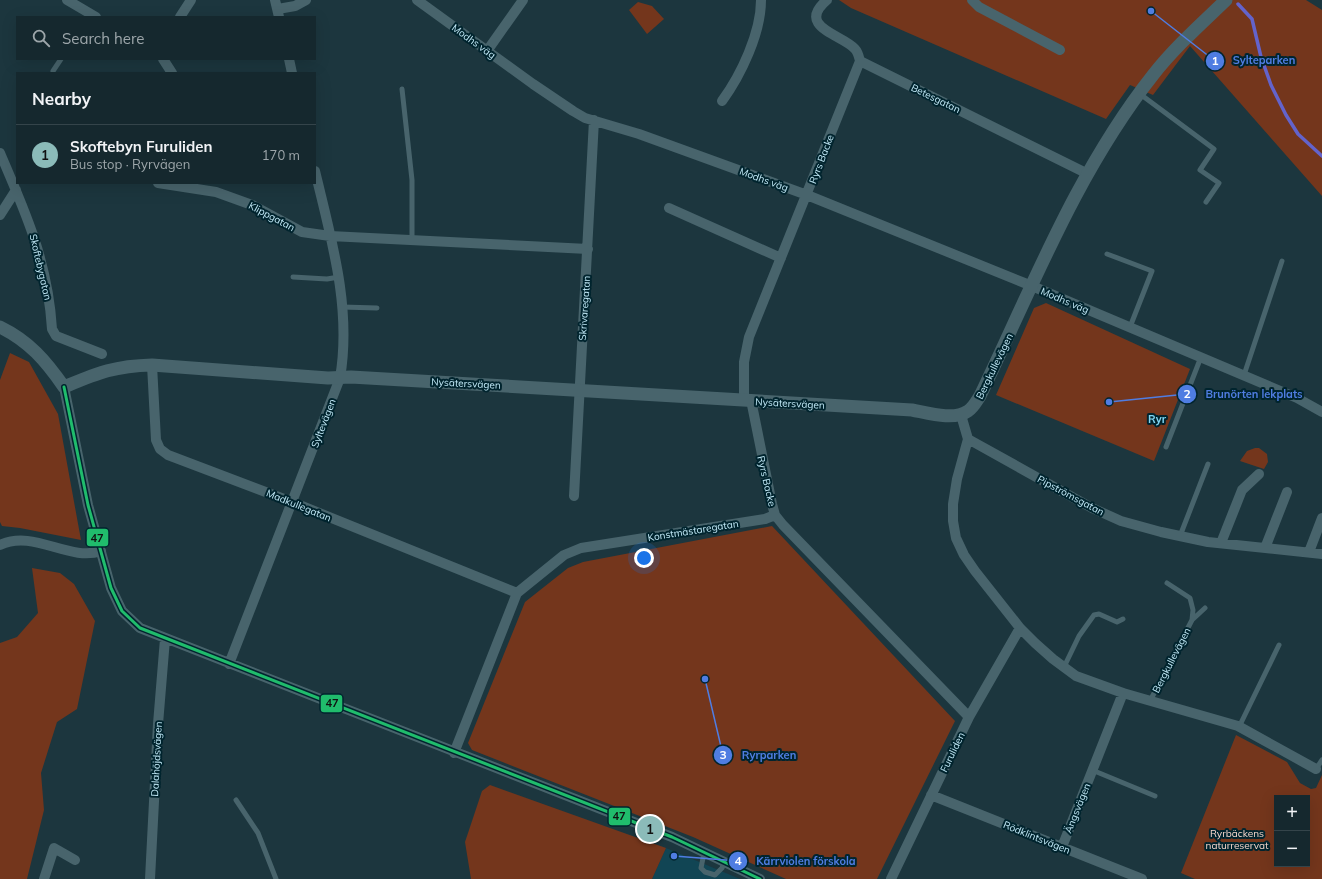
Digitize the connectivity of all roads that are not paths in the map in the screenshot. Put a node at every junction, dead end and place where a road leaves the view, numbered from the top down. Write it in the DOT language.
graph roads {
  1 [pos="67,0"];
  2 [pos="191,0"];
  3 [pos="306,0"];
  4 [pos="417,0"];
  5 [pos="523,0"];
  6 [pos="761,0"];
  7 [pos="827,0"];
  8 [pos="972,0"];
  9 [pos="1226,0"];
  10 [pos="277,9"];
  11 [pos="92,16"];
  12 [pos="181,16"];
  13 [pos="487,50"];
  14 [pos="1060,50"];
  15 [pos="60,60"];
  16 [pos="164,60"];
  17 [pos="289,60"];
  18 [pos="860,60"];
  19 [pos="53,71"];
  20 [pos="171,72"];
  21 [pos="292,72"];
  22 [pos="402,89"];
  23 [pos="1140,94"];
  24 [pos="722,101"];
  25 [pos="594,120"];
  26 [pos="1,158"];
  27 [pos="13,172"];
  28 [pos="1088,174"];
  29 [pos="316,175"];
  30 [pos="164,184"];
  31 [pos="16,190"];
  32 [pos="807,195"];
  33 [pos="1206,202"];
  34 [pos="669,208"];
  35 [pos="0,215"];
  36 [pos="330,236"];
  37 [pos="412,240"];
  38 [pos="588,249"];
  39 [pos="1107,254"];
  40 [pos="781,258"];
  41 [pos="1282,261"];
  42 [pos="293,276"];
  43 [pos="339,277"];
  44 [pos="1032,286"];
  45 [pos="342,307"];
  46 [pos="377,308"];
  47 [pos="0,327"];
  48 [pos="1130,327"];
  49 [pos="102,354"];
  50 [pos="1201,357"];
  51 [pos="152,365"];
  52 [pos="1244,375"];
  53 [pos="340,378"];
  54 [pos="64,387"];
  55 [pos="580,390"];
  56 [pos="748,400"];
  57 [pos="1322,412"];
  58 [pos="961,415"];
  59 [pos="968,439"];
  60 [pos="1166,447"];
  61 [pos="1208,464"];
  62 [pos="1259,474"];
  63 [pos="1286,492"];
  64 [pos="574,496"];
  65 [pos="292,502"];
  66 [pos="776,515"];
  67 [pos="1322,518"];
  68 [pos="1180,536"];
  69 [pos="1221,543"];
  70 [pos="0,545"];
  71 [pos="1265,548"];
  72 [pos="101,551"];
  73 [pos="1309,552"];
  74 [pos="1322,554"];
  75 [pos="1167,583"];
  76 [pos="517,593"];
  77 [pos="1205,608"];
  78 [pos="1123,619"];
  79 [pos="1192,620"];
  80 [pos="1020,628"];
  81 [pos="165,639"];
  82 [pos="1280,645"];
  83 [pos="228,667"];
  84 [pos="1064,667"];
  85 [pos="1123,693"];
  86 [pos="1150,701"];
  87 [pos="969,717"];
  88 [pos="1239,727"];
  89 [pos="454,753"];
  90 [pos="1322,760"];
  91 [pos="1316,769"];
  92 [pos="1092,770"];
  93 [pos="931,795"];
  94 [pos="1155,796"];
  95 [pos="236,800"];
  96 [pos="1062,847"];
  97 [pos="704,853"];
  98 [pos="75,860"];
  99 [pos="724,862"];
  100 [pos="44,879"];
  101 [pos="150,879"];
  102 [pos="276,879"];
  103 [pos="760,879"];
  104 [pos="891,879"];
  105 [pos="1142,879"];
  1 -- 11 [label="street"];
  2 -- 12 [label="street"];
  3 -- 10 [label="street"];
  4 -- 13 [label="street, Modhs väg"];
  5 -- 13 [label="street"];
  6 -- 24 [label="street"];
  7 -- 18 [label="street, Betesgatan"];
  8 -- 14 [label="street"];
  9 -- 23 [label="street, Bergkullevägen"];
  13 -- 25 [label="street, Modhs väg"];
  15 -- 19 [label="lane"];
  16 -- 20 [label="street"];
  17 -- 21 [label="street"];
  18 -- 28 [label="street, Betesgatan"];
  18 -- 32 [label="street, Ryrs Backe"];
  22 -- 37 [label="lane"];
  23 -- 28 [label="street, Bergkullevägen"];
  23 -- 33 [label="lane"];
  25 -- 32 [label="street, Modhs väg"];
  25 -- 38 [label="street, Skrivaregatan"];
  26 -- 27 [label="street, Skoftebygatan"];
  27 -- 31 [label="street, Skoftebygatan"];
  28 -- 44 [label="street, Bergkullevägen"];
  29 -- 36 [label="street, Syltevägen"];
  30 -- 36 [label="street, Klippgatan"];
  31 -- 35 [label="street"];
  31 -- 49 [label="street, Skoftebygatan"];
  32 -- 40 [label="street, Ryrs Backe"];
  32 -- 44 [label="street, Modhs väg"];
  34 -- 40 [label="street"];
  36 -- 37 [label="street, Klippgatan"];
  36 -- 43 [label="street, Syltevägen"];
  37 -- 38 [label="street, Klippgatan"];
  38 -- 55 [label="street, Skrivaregatan"];
  39 -- 48 [label="lane"];
  40 -- 56 [label="street, Ryrs Backe"];
  41 -- 52 [label="lane"];
  42 -- 43 [label="lane"];
  43 -- 45 [label="street, Syltevägen"];
  44 -- 48 [label="street, Modhs väg"];
  44 -- 58 [label="street, Bergkullevägen"];
  45 -- 46 [label="lane"];
  45 -- 53 [label="street, Syltevägen"];
  47 -- 54 [label="street"];
  48 -- 50 [label="street, Modhs väg"];
  50 -- 52 [label="street, Modhs väg"];
  50 -- 60 [label="lane"];
  51 -- 53 [label="street, Nysätersvägen"];
  51 -- 54 [label="street, Nysätersvägen"];
  51 -- 65 [label="street, Madkullegatan"];
  52 -- 57 [label="street, Modhs väg"];
  53 -- 55 [label="street, Nysätersvägen"];
  53 -- 65 [label="street, Syltevägen"];
  54 -- 72 [label="street"];
  55 -- 56 [label="street, Nysätersvägen"];
  55 -- 64 [label="street, Skrivaregatan"];
  56 -- 58 [label="street, Nysätersvägen"];
  56 -- 66 [label="street, Ryrs Backe"];
  58 -- 59 [label="street"];
  59 -- 68 [label="street, Pipströmsgatan"];
  59 -- 80 [label="street, Bergkullevägen"];
  61 -- 68 [label="lane"];
  62 -- 69 [label="street"];
  63 -- 71 [label="street"];
  65 -- 76 [label="street, Madkullegatan"];
  65 -- 83 [label="street, Syltevägen"];
  66 -- 76 [label="street, Konstmästaregatan"];
  66 -- 87 [label="street"];
  67 -- 73 [label="street"];
  68 -- 69 [label="street, Pipströmsgatan"];
  69 -- 71 [label="street, Pipströmsgatan"];
  70 -- 72 [label="street"];
  71 -- 73 [label="street, Pipströmsgatan"];
  72 -- 81 [label="street"];
  73 -- 74 [label="street, Pipströmsgatan"];
  75 -- 79 [label="lane, Bergkullevägen"];
  76 -- 89 [label="street, Konstmästaregatan"];
  77 -- 79 [label="lane"];
  78 -- 84 [label="lane"];
  79 -- 86 [label="lane, Bergkullevägen"];
  80 -- 84 [label="street, Bergkullevägen"];
  80 -- 87 [label="street, Furuliden"];
  81 -- 83 [label="street"];
  81 -- 101 [label="street, Dalahöjdsvägen"];
  82 -- 88 [label="lane"];
  83 -- 89 [label="street"];
  84 -- 85 [label="street, Bergkullevägen"];
  85 -- 86 [label="street, Bergkullevägen"];
  85 -- 92 [label="street, Ängsvägen"];
  86 -- 88 [label="street, Bergkullevägen"];
  87 -- 93 [label="street, Furuliden"];
  88 -- 91 [label="street, Bergkullevägen"];
  89 -- 97 [label="street"];
  90 -- 91 [label="lane, Bergkullevägen"];
  92 -- 94 [label="lane, Ängsvägen"];
  92 -- 96 [label="street, Ängsvägen"];
  93 -- 96 [label="street, Rödklintsvägen"];
  93 -- 104 [label="street, Furuliden"];
  95 -- 102 [label="lane"];
  96 -- 105 [label="street, Rödklintsvägen"];
  97 -- 99 [label="street"];
  97 -- 99 [label="lane"];
  98 -- 100 [label="street"];
  99 -- 103 [label="street"];
}
